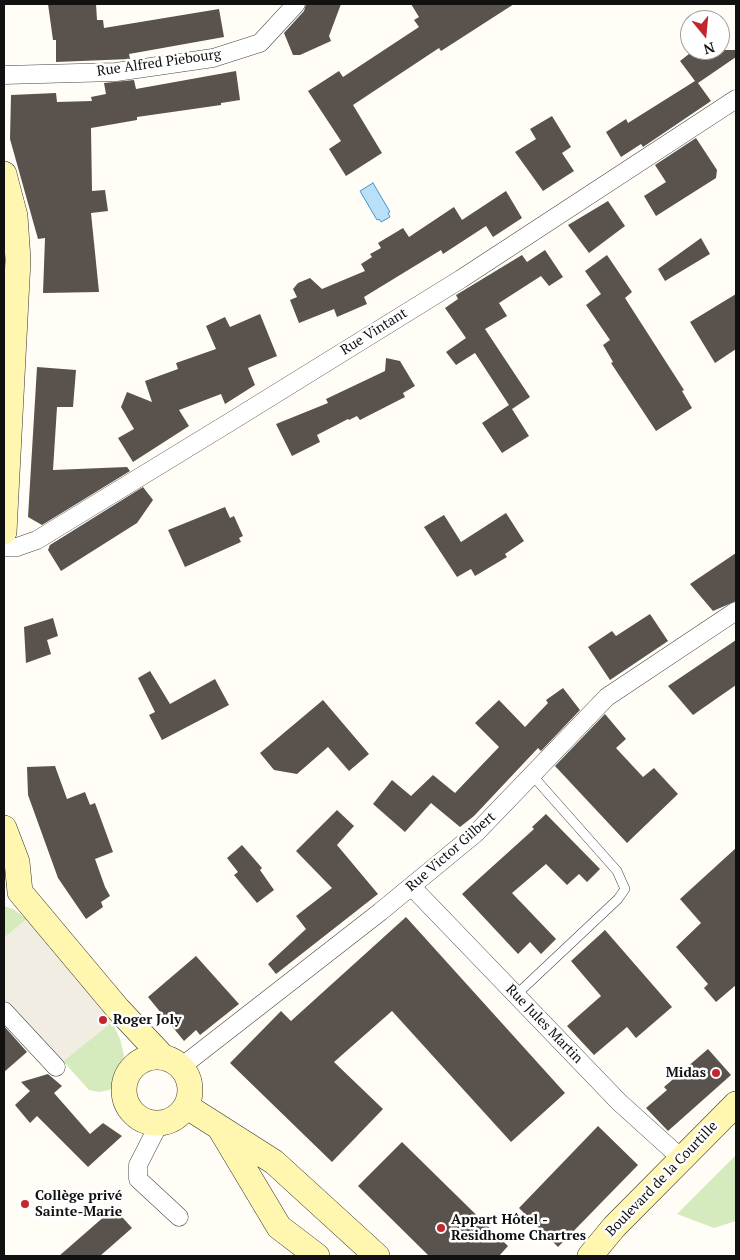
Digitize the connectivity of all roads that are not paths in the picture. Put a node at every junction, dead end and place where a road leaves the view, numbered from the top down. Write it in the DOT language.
graph roads {
  1 [pos="296,4"];
  2 [pos="4,75"];
  3 [pos="736,100"];
  4 [pos="4,174"];
  5 [pos="4,532"];
  6 [pos="4,547"];
  7 [pos="736,611"];
  8 [pos="532,775"];
  9 [pos="4,828"];
  10 [pos="412,887"];
  11 [pos="12,892"];
  12 [pos="516,995"];
  13 [pos="118,1009"];
  14 [pos="4,1011"];
  15 [pos="172,1062"];
  16 [pos="56,1067"];
  17 [pos="133,1068"];
  18 [pos="736,1104"];
  19 [pos="186,1106"];
  20 [pos="160,1122"];
  21 [pos="220,1128"];
  22 [pos="681,1158"];
  23 [pos="179,1217"];
  24 [pos="317,1256"];
  25 [pos="377,1256"];
  26 [pos="590,1256"];
  1 -- 2 [label="street, Rue Alfred Piebourg"];
  3 -- 6 [label="street, Rue Vintant"];
  4 -- 5 [label="main road"];
  7 -- 8 [label="street, Rue Victor Gilbert"];
  8 -- 10 [label="street, Rue Victor Gilbert"];
  8 -- 12 [label="lane"];
  9 -- 11 [label="main road"];
  10 -- 12 [label="street, Rue Jules Martin"];
  10 -- 15 [label="street, Rue Victor Gilbert"];
  11 -- 13 [label="main road"];
  12 -- 22 [label="street, Rue Jules Martin"];
  13 -- 15 [label="main road"];
  13 -- 17 [label="main road"];
  14 -- 16 [label="street"];
  15 -- 17 [label="main road"];
  15 -- 19 [label="main road"];
  17 -- 20 [label="main road"];
  18 -- 22 [label="main road, Boulevard de la Courtille"];
  19 -- 20 [label="main road"];
  19 -- 21 [label="main road"];
  20 -- 23 [label="street"];
  21 -- 24 [label="main road"];
  21 -- 25 [label="main road"];
  22 -- 26 [label="main road, Boulevard de la Courtille"];
}
